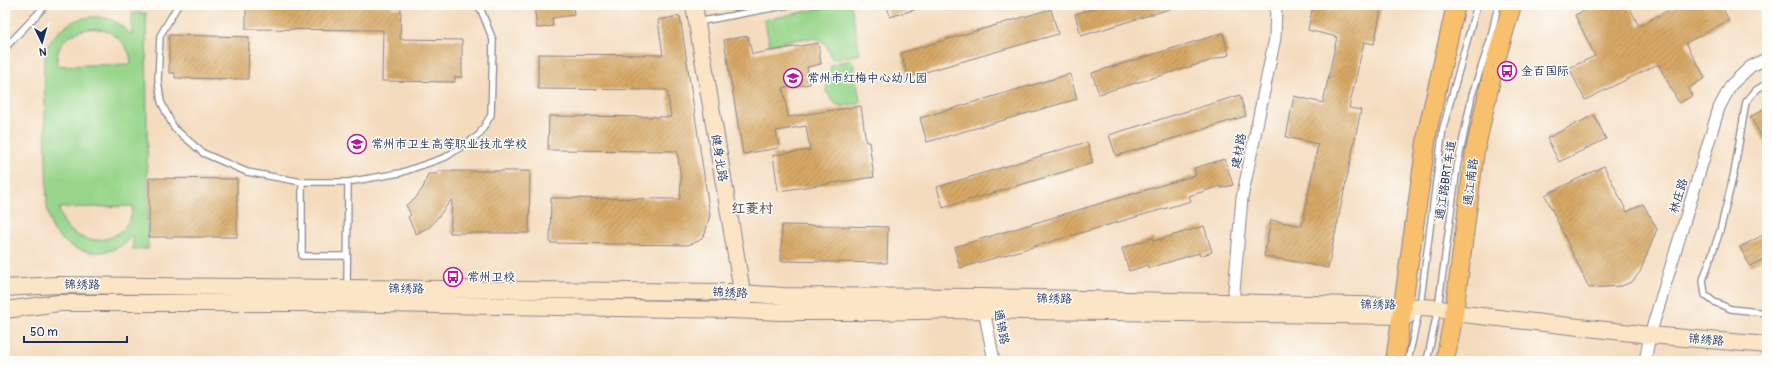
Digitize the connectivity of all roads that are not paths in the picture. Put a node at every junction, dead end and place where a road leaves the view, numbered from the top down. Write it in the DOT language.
graph roads {
  1 [pos="46,5"];
  2 [pos="178,5"];
  3 [pos="476,5"];
  4 [pos="694,5"];
  5 [pos="789,5"];
  6 [pos="1276,5"];
  7 [pos="1456,5"];
  8 [pos="1476,5"];
  9 [pos="1498,5"];
  10 [pos="1512,5"];
  11 [pos="697,22"];
  12 [pos="5,48"];
  13 [pos="1767,58"];
  14 [pos="1767,83"];
  15 [pos="302,182"];
  16 [pos="348,182"];
  17 [pos="347,256"];
  18 [pos="5,288"];
  19 [pos="347,288"];
  20 [pos="742,293"];
  21 [pos="1233,302"];
  22 [pos="983,304"];
  23 [pos="5,310"];
  24 [pos="745,310"];
  25 [pos="1411,311"];
  26 [pos="1443,312"];
  27 [pos="1767,313"];
  28 [pos="1650,335"];
  29 [pos="1767,345"];
  30 [pos="994,361"];
  31 [pos="1395,361"];
  32 [pos="1408,361"];
  33 [pos="1427,361"];
  34 [pos="1445,361"];
  35 [pos="1646,361"];
  1 -- 12 [label="lane"];
  2 -- 15 [label="lane"];
  3 -- 16 [label="lane"];
  4 -- 11 [label="street, 健身北路"];
  5 -- 11 [label="lane"];
  6 -- 21 [label="street, 建材路"];
  7 -- 25 [label="main road"];
  8 -- 25 [label="lane, 通江路BRT车道"];
  9 -- 26 [label="lane, 通江路BRT车道"];
  10 -- 26 [label="main road, 通江南路"];
  11 -- 20 [label="street, 健身北路"];
  13 -- 28 [label="street, 林庄路"];
  14 -- 27 [label="lane"];
  15 -- 16 [label="lane"];
  15 -- 17 [label="lane"];
  16 -- 17 [label="lane"];
  17 -- 19 [label="lane"];
  18 -- 19 [label="street, 锦绣路"];
  19 -- 20 [label="street, 锦绣路"];
  20 -- 22 [label="street, 锦绣路"];
  20 -- 24 [label="street, 健身北路"];
  21 -- 22 [label="street, 锦绣路"];
  21 -- 25 [label="street, 锦绣路"];
  22 -- 24 [label="street, 锦绣路"];
  22 -- 25 [label="street, 锦绣路"];
  22 -- 30 [label="street, 通锦路"];
  23 -- 24 [label="street, 锦绣路"];
  25 -- 26 [label="street, 锦绣路"];
  25 -- 31 [label="main road"];
  25 -- 32 [label="lane, 通江路BRT车道"];
  26 -- 28 [label="street, 锦绣路"];
  26 -- 33 [label="lane, 通江路BRT车道"];
  26 -- 34 [label="main road, 通江南路"];
  28 -- 29 [label="street, 锦绣路"];
  28 -- 35 [label="street, 林庄路"];
}
